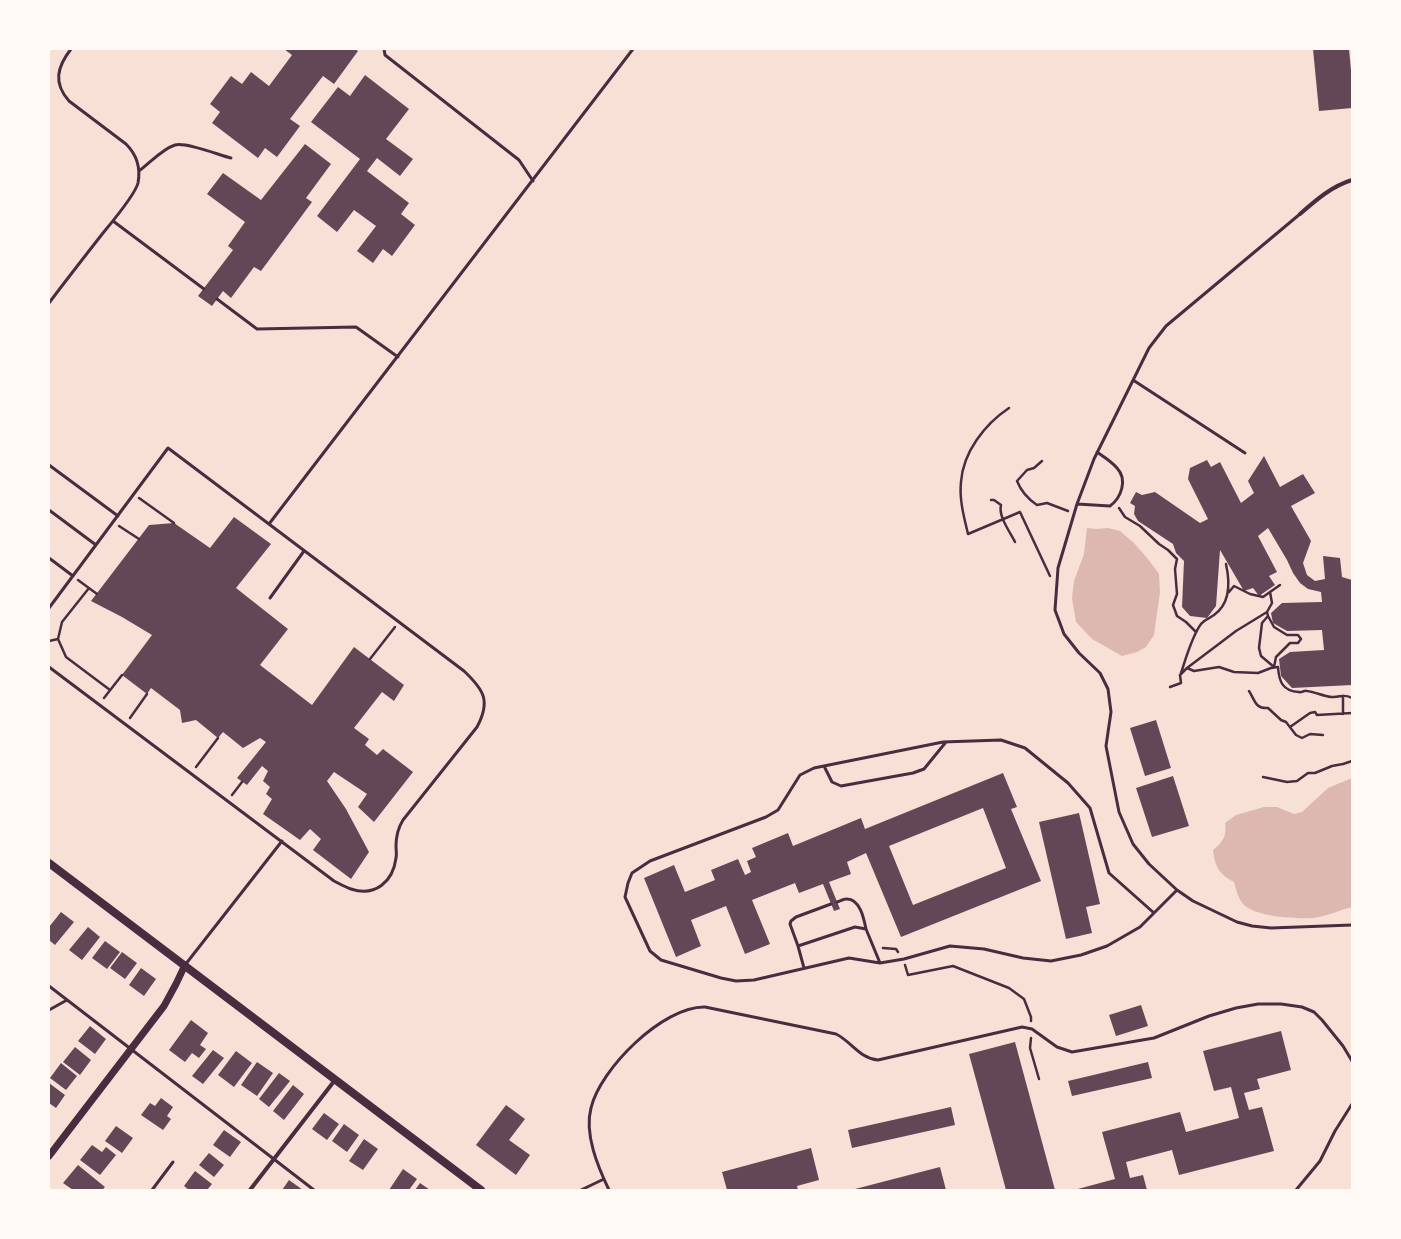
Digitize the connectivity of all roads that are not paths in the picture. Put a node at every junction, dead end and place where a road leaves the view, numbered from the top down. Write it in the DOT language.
graph roads {
  1 [pos="71,49"];
  2 [pos="384,49"];
  3 [pos="633,49"];
  4 [pos="230,158"];
  5 [pos="139,171"];
  6 [pos="1352,180"];
  7 [pos="533,181"];
  8 [pos="1300,214"];
  9 [pos="113,221"];
  10 [pos="204,289"];
  11 [pos="217,299"];
  12 [pos="49,303"];
  13 [pos="398,357"];
  14 [pos="1133,380"];
  15 [pos="1097,452"];
  16 [pos="1245,453"];
  17 [pos="49,465"];
  18 [pos="1077,504"];
  19 [pos="49,510"];
  20 [pos="118,516"];
  21 [pos="269,524"];
  22 [pos="96,545"];
  23 [pos="304,551"];
  24 [pos="49,558"];
  25 [pos="73,576"];
  26 [pos="270,598"];
  27 [pos="49,607"];
  28 [pos="49,667"];
  29 [pos="946,742"];
  30 [pos="824,766"];
  31 [pos="282,841"];
  32 [pos="49,863"];
  33 [pos="1177,890"];
  34 [pos="837,902"];
  35 [pos="831,904"];
  36 [pos="1154,913"];
  37 [pos="1352,925"];
  38 [pos="866,929"];
  39 [pos="798,946"];
  40 [pos="880,963"];
  41 [pos="184,965"];
  42 [pos="804,968"];
  43 [pos="49,986"];
  44 [pos="68,1000"];
  45 [pos="49,1010"];
  46 [pos="131,1048"];
  47 [pos="1352,1061"];
  48 [pos="335,1080"];
  49 [pos="1352,1104"];
  50 [pos="49,1156"];
  51 [pos="274,1160"];
  52 [pos="173,1162"];
  53 [pos="604,1179"];
  54 [pos="152,1190"];
  55 [pos="250,1190"];
  56 [pos="314,1190"];
  57 [pos="481,1190"];
  58 [pos="581,1190"];
  59 [pos="609,1190"];
  60 [pos="1296,1190"];
  1 -- 5 [label="lane"];
  2 -- 7 [label="lane"];
  3 -- 7 [label="lane"];
  4 -- 5 [label="lane"];
  5 -- 9 [label="lane"];
  6 -- 8 [label="street"];
  7 -- 13 [label="lane"];
  8 -- 14 [label="lane"];
  9 -- 10 [label="lane"];
  9 -- 12 [label="lane"];
  11 -- 13 [label="lane"];
  13 -- 21 [label="lane"];
  14 -- 15 [label="lane"];
  14 -- 16 [label="lane"];
  15 -- 18 [label="lane"];
  15 -- 18 [label="lane"];
  17 -- 20 [label="lane"];
  18 -- 33 [label="lane"];
  19 -- 22 [label="lane"];
  20 -- 21 [label="lane"];
  20 -- 22 [label="lane"];
  21 -- 23 [label="lane"];
  22 -- 25 [label="lane"];
  23 -- 26 [label="lane"];
  23 -- 31 [label="lane"];
  24 -- 25 [label="lane"];
  25 -- 27 [label="lane"];
  28 -- 31 [label="lane"];
  29 -- 30 [label="lane"];
  29 -- 30 [label="lane"];
  29 -- 36 [label="lane"];
  30 -- 42 [label="lane"];
  31 -- 41 [label="lane"];
  32 -- 41 [label="main road"];
  33 -- 36 [label="lane"];
  33 -- 37 [label="lane"];
  34 -- 38 [label="lane"];
  35 -- 39 [label="lane"];
  36 -- 40 [label="lane"];
  38 -- 39 [label="lane"];
  38 -- 40 [label="lane"];
  39 -- 42 [label="lane"];
  40 -- 42 [label="lane"];
  41 -- 46 [label="street"];
  41 -- 48 [label="main road"];
  43 -- 44 [label="lane"];
  44 -- 45 [label="lane"];
  44 -- 46 [label="lane"];
  46 -- 50 [label="street"];
  46 -- 51 [label="lane"];
  47 -- 53 [label="lane"];
  48 -- 51 [label="street"];
  48 -- 57 [label="main road"];
  49 -- 60 [label="lane"];
  51 -- 55 [label="street"];
  51 -- 56 [label="lane"];
  52 -- 54 [label="lane"];
  53 -- 58 [label="lane"];
  53 -- 59 [label="lane"];
}
